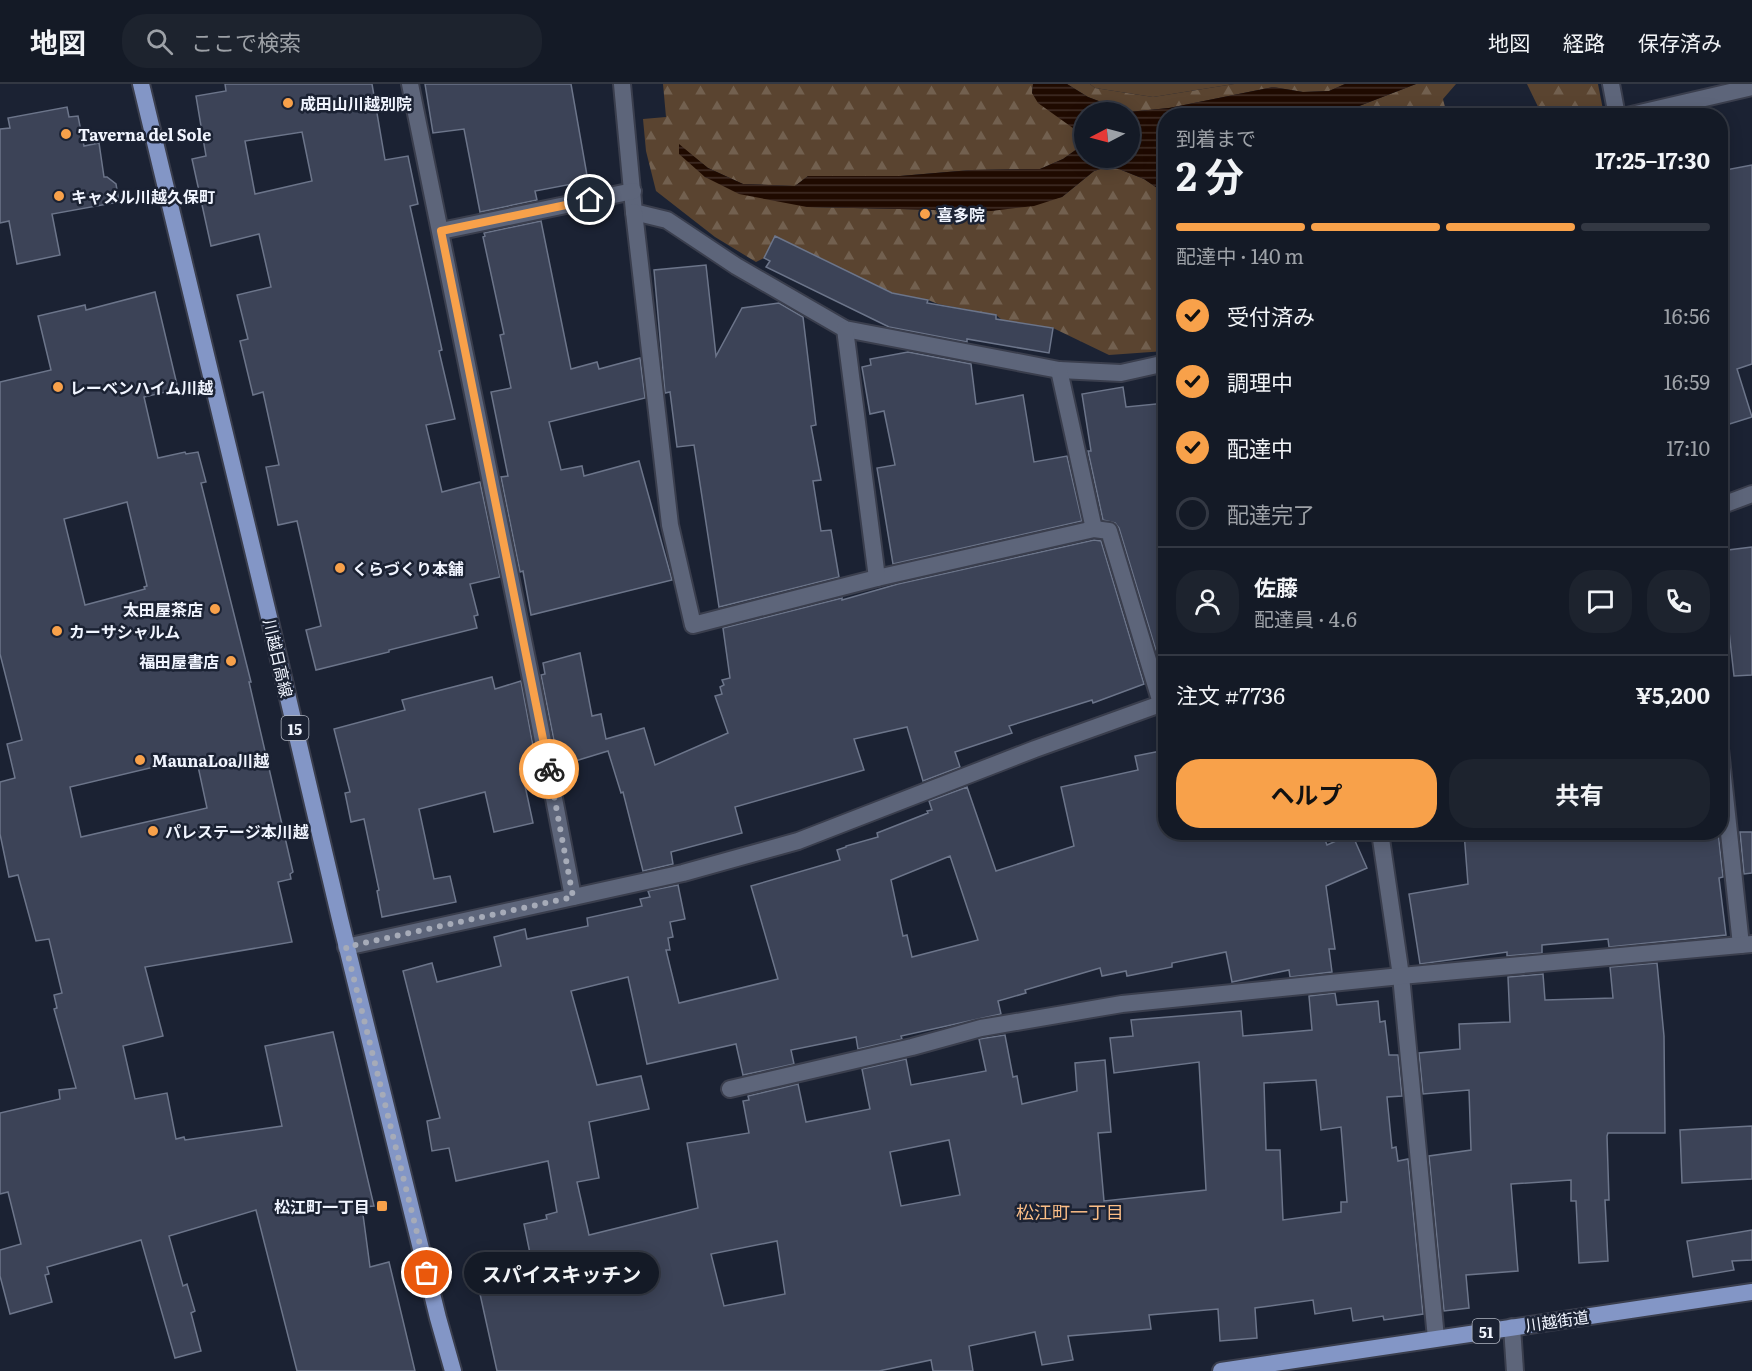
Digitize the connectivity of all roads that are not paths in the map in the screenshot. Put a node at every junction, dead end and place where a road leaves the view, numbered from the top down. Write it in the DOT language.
graph roads {
  1 [pos="141,84"];
  2 [pos="410,84"];
  3 [pos="622,84"];
  4 [pos="1611,84"];
  5 [pos="1752,87"];
  6 [pos="1616,108"];
  7 [pos="1662,108"];
  8 [pos="633,191"];
  9 [pos="634,212"];
  10 [pos="441,231"];
  11 [pos="845,329"];
  12 [pos="1158,365"];
  13 [pos="1059,370"];
  14 [pos="1752,494"];
  15 [pos="1728,503"];
  16 [pos="1094,529"];
  17 [pos="878,578"];
  18 [pos="1158,686"];
  19 [pos="1158,704"];
  20 [pos="1728,807"];
  21 [pos="1381,840"];
  22 [pos="573,897"];
  23 [pos="1747,944"];
  24 [pos="346,947"];
  25 [pos="1401,976"];
  26 [pos="730,1089"];
  27 [pos="1752,1292"];
  28 [pos="1512,1327"];
  29 [pos="1436,1338"];
  30 [pos="453,1371"];
  31 [pos="1221,1371"];
  32 [pos="1515,1371"];
  1 -- 24 [label="main road, 川越日高線 / 15"];
  2 -- 10 [label="street"];
  3 -- 8 [label="street"];
  4 -- 6 [label="street"];
  5 -- 7 [label="street"];
  8 -- 9 [label="street"];
  8 -- 10 [label="street"];
  9 -- 11 [label="street"];
  9 -- 17 [label="street"];
  10 -- 22 [label="street"];
  11 -- 13 [label="street"];
  11 -- 17 [label="street"];
  12 -- 13 [label="street"];
  13 -- 16 [label="street"];
  14 -- 15 [label="street"];
  16 -- 17 [label="street"];
  16 -- 18 [label="street"];
  19 -- 22 [label="street"];
  20 -- 23 [label="street"];
  21 -- 25 [label="street"];
  22 -- 24 [label="street"];
  23 -- 25 [label="street"];
  24 -- 30 [label="main road, 川越日高線 / 15"];
  25 -- 26 [label="street"];
  25 -- 29 [label="street"];
  27 -- 28 [label="main road, 川越街道 / 51"];
  28 -- 29 [label="main road, 川越街道 / 51"];
  28 -- 32 [label="street"];
  29 -- 31 [label="main road, 川越街道 / 51"];
}
